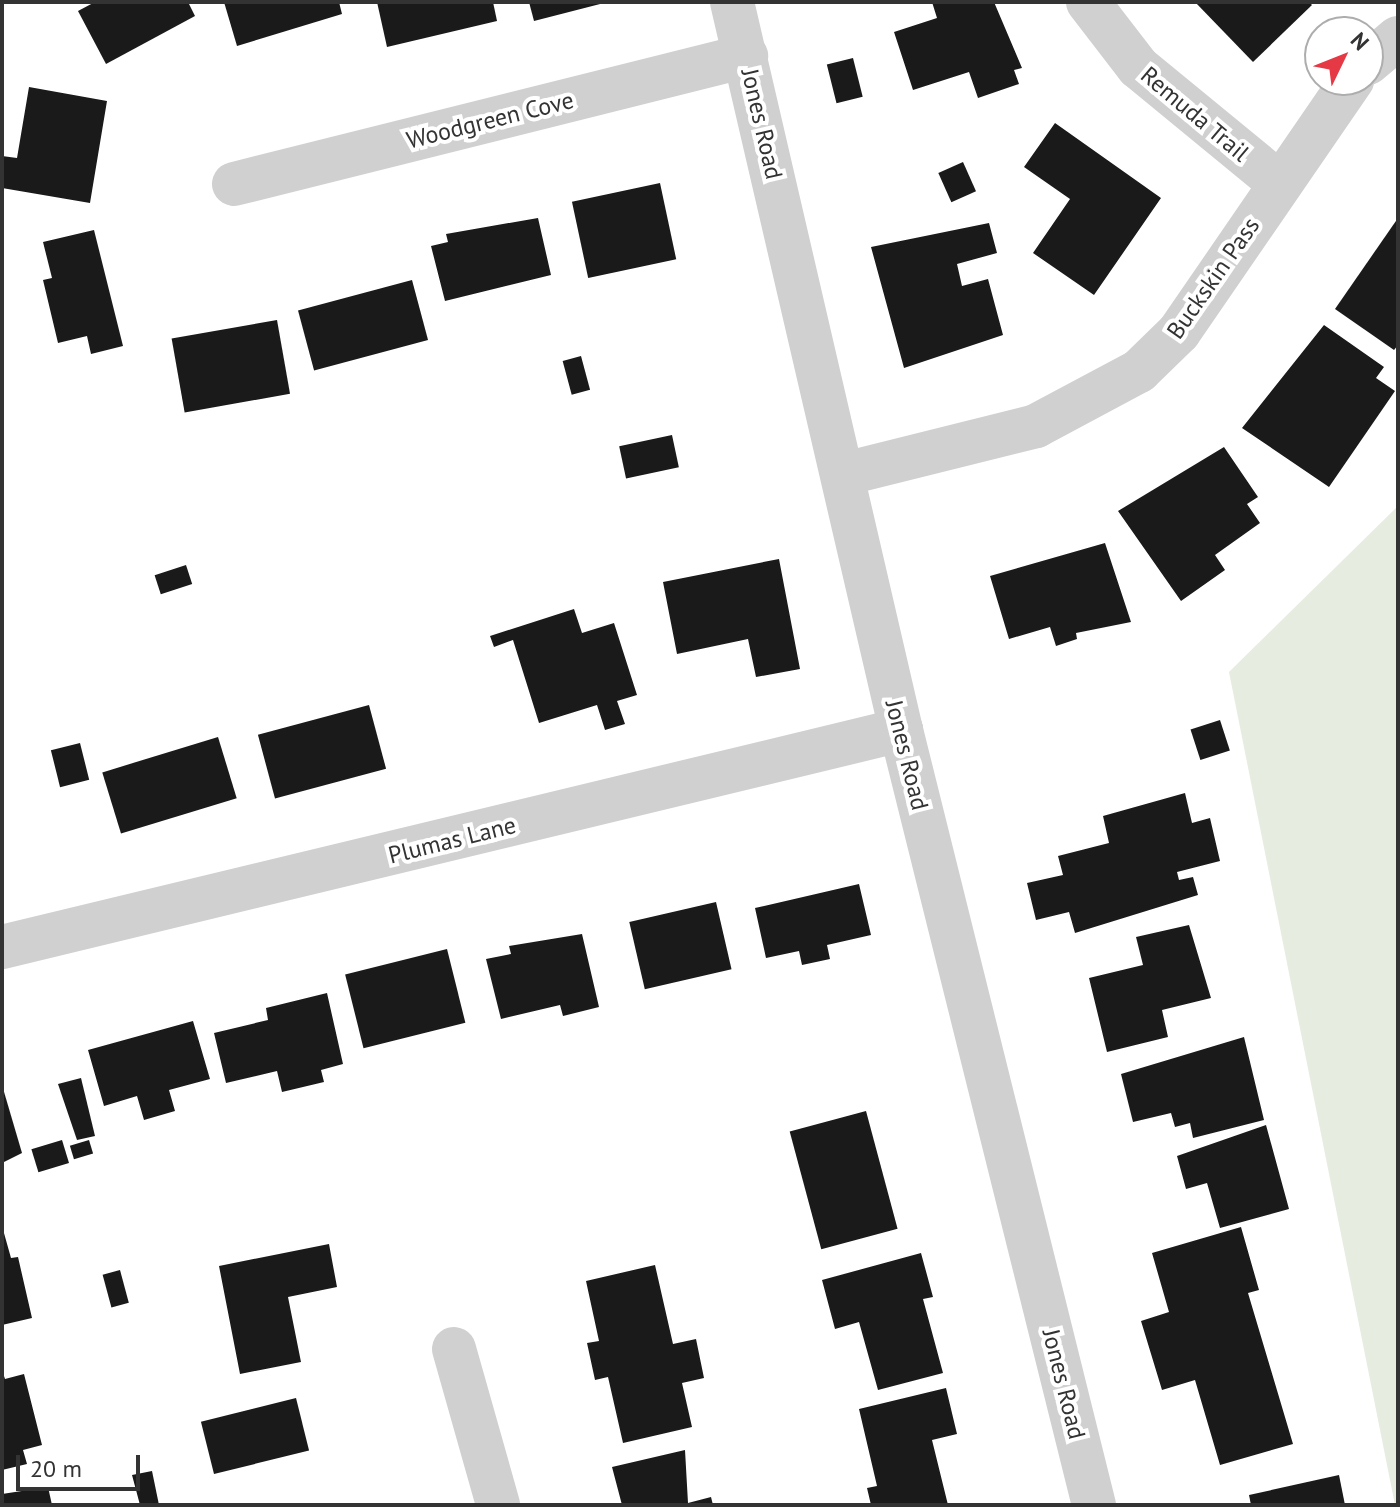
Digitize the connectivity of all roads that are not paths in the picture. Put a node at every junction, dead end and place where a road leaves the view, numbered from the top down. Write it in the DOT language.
graph roads {
  1 [pos="732,2"];
  2 [pos="1088,2"];
  3 [pos="746,56"];
  4 [pos="1340,96"];
  5 [pos="1278,182"];
  6 [pos="234,184"];
  7 [pos="844,474"];
  8 [pos="901,730"];
  9 [pos="2,947"];
  10 [pos="454,1349"];
  11 [pos="498,1505"];
  12 [pos="1094,1505"];
  1 -- 3 [label="street, Jones Road"];
  2 -- 5 [label="street, Remuda Trail"];
  3 -- 6 [label="street, Woodgreen Cove"];
  3 -- 7 [label="street, Jones Road"];
  4 -- 5 [label="street, Buckskin Pass"];
  5 -- 7 [label="street, Buckskin Pass"];
  7 -- 8 [label="street, Jones Road"];
  8 -- 9 [label="street, Plumas Lane"];
  8 -- 12 [label="street, Jones Road"];
  10 -- 11 [label="street"];
}
